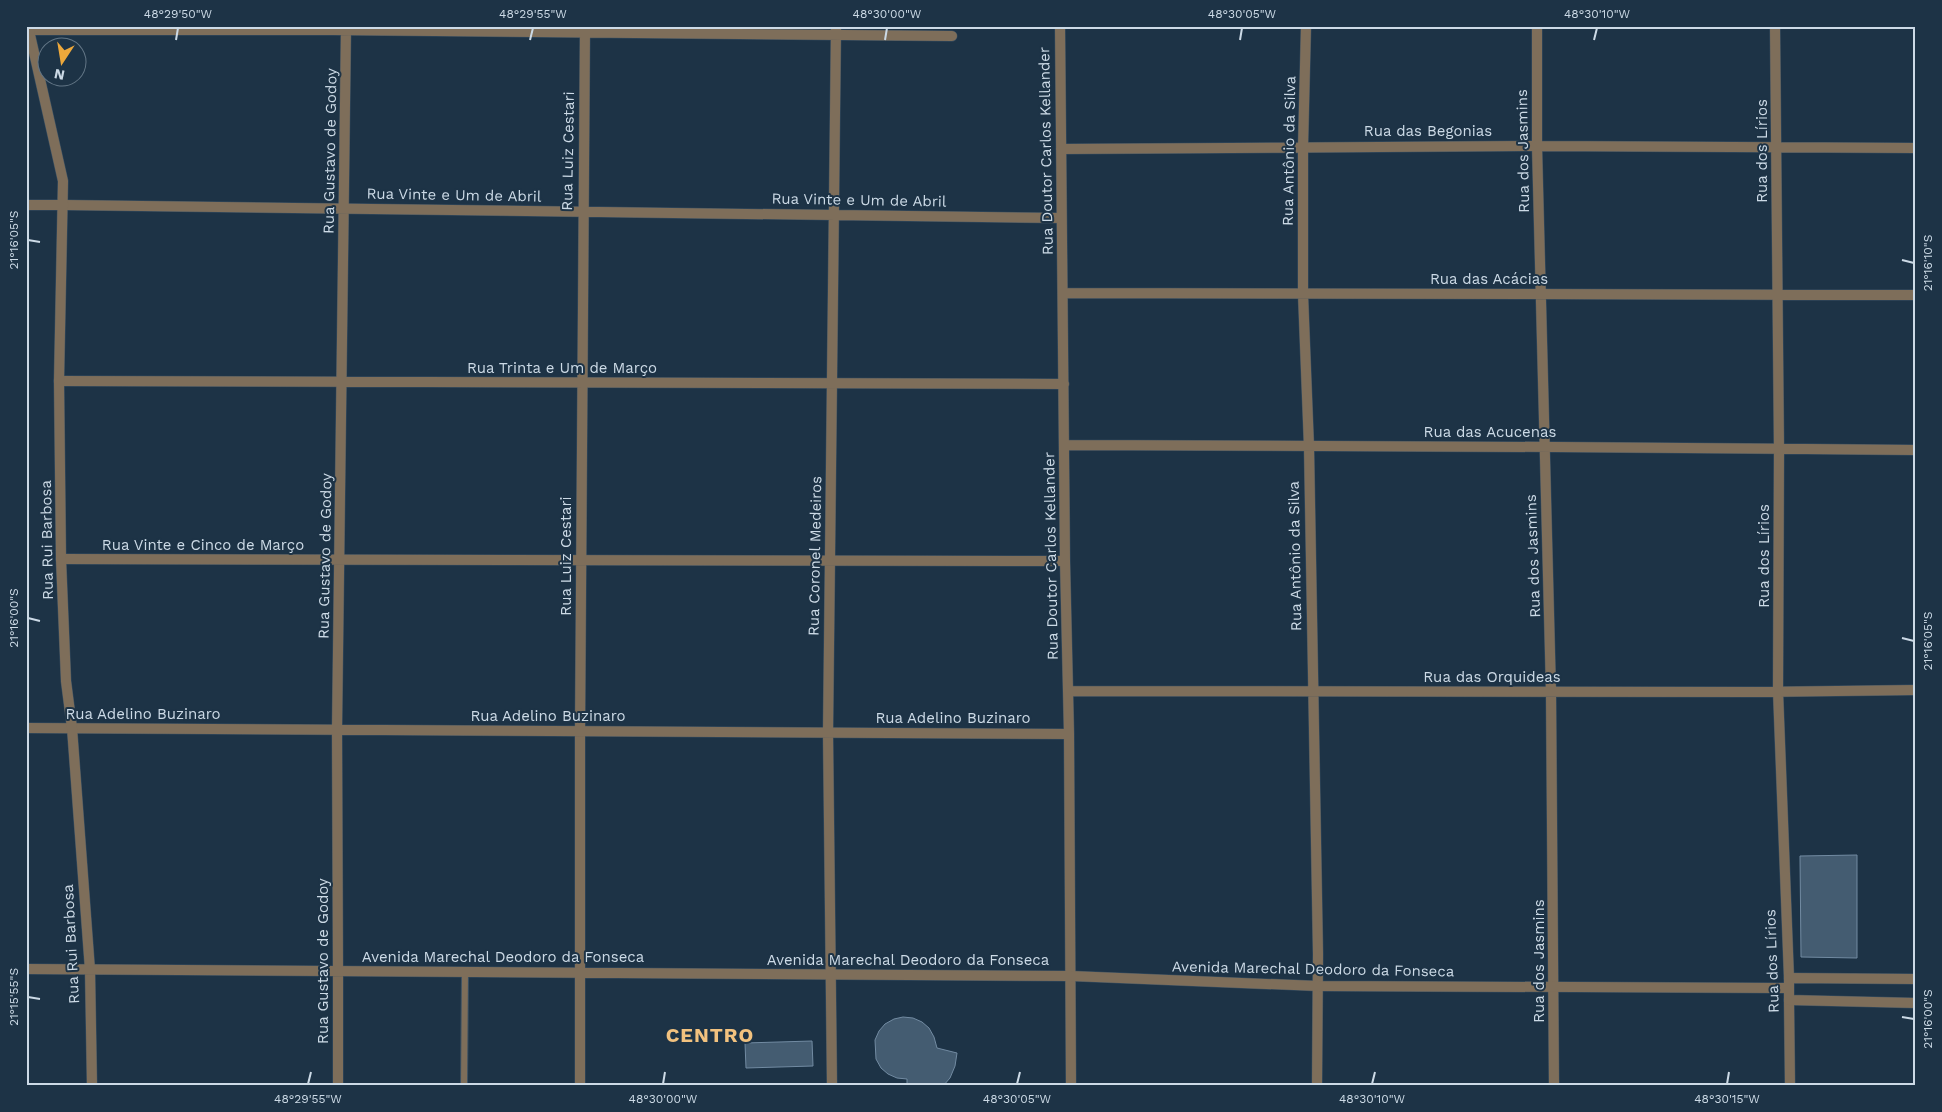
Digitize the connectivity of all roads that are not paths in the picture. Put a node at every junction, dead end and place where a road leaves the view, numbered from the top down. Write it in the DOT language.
graph roads {
  1 [pos="1060,26"];
  2 [pos="1306,26"];
  3 [pos="1537,26"];
  4 [pos="1775,26"];
  5 [pos="29,28"];
  6 [pos="187,28"];
  7 [pos="346,28"];
  8 [pos="584,30"];
  9 [pos="836,31"];
  10 [pos="952,36"];
  11 [pos="1537,146"];
  12 [pos="1303,147"];
  13 [pos="1777,147"];
  14 [pos="1916,148"];
  15 [pos="1061,149"];
  16 [pos="26,205"];
  17 [pos="64,205"];
  18 [pos="344,208"];
  19 [pos="582,212"];
  20 [pos="833,215"];
  21 [pos="1061,218"];
  22 [pos="1063,293"];
  23 [pos="1541,293"];
  24 [pos="1303,294"];
  25 [pos="1777,295"];
  26 [pos="1916,295"];
  27 [pos="60,381"];
  28 [pos="343,382"];
  29 [pos="582,383"];
  30 [pos="831,384"];
  31 [pos="1064,384"];
  32 [pos="1064,445"];
  33 [pos="1308,447"];
  34 [pos="1544,447"];
  35 [pos="1779,450"];
  36 [pos="1916,450"];
  37 [pos="61,560"];
  38 [pos="340,560"];
  39 [pos="581,560"];
  40 [pos="831,561"];
  41 [pos="1065,561"];
  42 [pos="1916,690"];
  43 [pos="1068,691"];
  44 [pos="1312,692"];
  45 [pos="1551,692"];
  46 [pos="1778,692"];
  47 [pos="26,728"];
  48 [pos="72,728"];
  49 [pos="337,730"];
  50 [pos="580,731"];
  51 [pos="828,733"];
  52 [pos="1069,734"];
  53 [pos="26,969"];
  54 [pos="90,970"];
  55 [pos="338,971"];
  56 [pos="465,972"];
  57 [pos="580,972"];
  58 [pos="832,974"];
  59 [pos="1071,976"];
  60 [pos="1916,980"];
  61 [pos="1789,983"];
  62 [pos="1318,986"];
  63 [pos="1554,988"];
  64 [pos="1788,1000"];
  65 [pos="1916,1002"];
  66 [pos="92,1086"];
  67 [pos="338,1086"];
  68 [pos="464,1086"];
  69 [pos="580,1086"];
  70 [pos="832,1086"];
  71 [pos="1071,1086"];
  72 [pos="1317,1086"];
  73 [pos="1554,1086"];
  74 [pos="1790,1086"];
  1 -- 15 [label="street, Rua Doutor Carlos Kellander"];
  2 -- 12 [label="street, Rua Antônio da Silva"];
  3 -- 11 [label="street, Rua dos Jasmins"];
  4 -- 13 [label="street, Rua dos Lírios"];
  5 -- 6 [label="street"];
  5 -- 17 [label="street, Rua Rui Barbosa"];
  6 -- 7 [label="street"];
  7 -- 8 [label="street"];
  7 -- 18 [label="street, Rua Gustavo de Godoy"];
  8 -- 9 [label="street"];
  8 -- 19 [label="street, Rua Luiz Cestari"];
  9 -- 10 [label="street"];
  9 -- 20 [label="street, Rua Coronel Medeiros"];
  11 -- 12 [label="street, Rua das Begonias"];
  11 -- 13 [label="street, Rua das Begonias"];
  11 -- 23 [label="street, Rua dos Jasmins"];
  12 -- 15 [label="street, Rua das Begonias"];
  12 -- 24 [label="street, Rua Antônio da Silva"];
  13 -- 14 [label="street, Rua das Begonias"];
  13 -- 25 [label="street, Rua dos Lírios"];
  15 -- 21 [label="street, Rua Doutor Carlos Kellander"];
  16 -- 17 [label="street, Rua Vinte e Um de Abril"];
  17 -- 18 [label="street, Rua Vinte e Um de Abril"];
  17 -- 27 [label="street, Rua Rui Barbosa"];
  18 -- 19 [label="street, Rua Vinte e Um de Abril"];
  18 -- 28 [label="street, Rua Gustavo de Godoy"];
  19 -- 20 [label="street, Rua Vinte e Um de Abril"];
  19 -- 29 [label="street, Rua Luiz Cestari"];
  20 -- 21 [label="street, Rua Vinte e Um de Abril"];
  20 -- 30 [label="street, Rua Coronel Medeiros"];
  21 -- 22 [label="street, Rua Doutor Carlos Kellander"];
  22 -- 24 [label="street, Rua das Acácias"];
  22 -- 31 [label="street, Rua Doutor Carlos Kellander"];
  23 -- 24 [label="street, Rua das Acácias"];
  23 -- 25 [label="street, Rua das Acácias"];
  23 -- 34 [label="street, Rua dos Jasmins"];
  24 -- 33 [label="street, Rua Antônio da Silva"];
  25 -- 26 [label="street, Rua das Acácias"];
  25 -- 35 [label="street, Rua dos Lírios"];
  27 -- 28 [label="street, Rua Trinta e Um de Março"];
  27 -- 37 [label="street, Rua Rui Barbosa"];
  28 -- 29 [label="street, Rua Trinta e Um de Março"];
  28 -- 38 [label="street, Rua Gustavo de Godoy"];
  29 -- 30 [label="street, Rua Trinta e Um de Março"];
  29 -- 39 [label="street, Rua Luiz Cestari"];
  30 -- 31 [label="street, Rua Trinta e Um de Março"];
  30 -- 40 [label="street, Rua Coronel Medeiros"];
  31 -- 32 [label="street, Rua Doutor Carlos Kellander"];
  32 -- 33 [label="street, Rua das Acucenas"];
  32 -- 41 [label="street, Rua Doutor Carlos Kellander"];
  33 -- 34 [label="street, Rua das Acucenas"];
  33 -- 44 [label="street, Rua Antônio da Silva"];
  34 -- 35 [label="street, Rua das Acucenas"];
  34 -- 45 [label="street, Rua dos Jasmins"];
  35 -- 36 [label="street, Rua das Acucenas"];
  35 -- 46 [label="street, Rua dos Lírios"];
  37 -- 38 [label="street, Rua Vinte e Cinco de Março"];
  37 -- 48 [label="street, Rua Rui Barbosa"];
  38 -- 39 [label="street, Rua Vinte e Cinco de Março"];
  38 -- 49 [label="street, Rua Gustavo de Godoy"];
  39 -- 40 [label="street, Rua Vinte e Cinco de Março"];
  39 -- 50 [label="street, Rua Luiz Cestari"];
  40 -- 41 [label="street, Rua Vinte e Cinco de Março"];
  40 -- 51 [label="street, Rua Coronel Medeiros"];
  41 -- 43 [label="street, Rua Doutor Carlos Kellander"];
  42 -- 46 [label="street, Rua das Orquideas"];
  43 -- 44 [label="street, Rua das Orquideas"];
  43 -- 52 [label="street, Rua Doutor Carlos Kellander"];
  44 -- 45 [label="street, Rua das Orquideas"];
  44 -- 62 [label="street, Rua Antônio da Silva"];
  45 -- 46 [label="street, Rua das Orquideas"];
  45 -- 63 [label="street, Rua dos Jasmins"];
  46 -- 61 [label="street, Rua dos Lírios"];
  47 -- 48 [label="street, Rua Adelino Buzinaro"];
  48 -- 49 [label="street, Rua Adelino Buzinaro"];
  48 -- 54 [label="street, Rua Rui Barbosa"];
  49 -- 50 [label="street, Rua Adelino Buzinaro"];
  49 -- 55 [label="street, Rua Gustavo de Godoy"];
  50 -- 51 [label="street, Rua Adelino Buzinaro"];
  50 -- 57 [label="street, Rua Luiz Cestari"];
  51 -- 52 [label="street, Rua Adelino Buzinaro"];
  51 -- 58 [label="street, Rua Coronel Medeiros"];
  52 -- 59 [label="street, Rua Doutor Carlos Kellander"];
  53 -- 54 [label="street, Avenida Marechal Deodoro da Fonseca"];
  54 -- 55 [label="street, Avenida Marechal Deodoro da Fonseca"];
  54 -- 66 [label="street, Rua Rui Barbosa"];
  55 -- 56 [label="street, Avenida Marechal Deodoro da Fonseca"];
  55 -- 67 [label="street, Rua Gustavo de Godoy"];
  56 -- 57 [label="street, Avenida Marechal Deodoro da Fonseca"];
  56 -- 68 [label="lane"];
  57 -- 58 [label="street, Avenida Marechal Deodoro da Fonseca"];
  57 -- 69 [label="street, Rua Luiz Cestari"];
  58 -- 59 [label="street, Avenida Marechal Deodoro da Fonseca"];
  58 -- 70 [label="street, Rua Coronel Medeiros"];
  59 -- 62 [label="street, Avenida Marechal Deodoro da Fonseca"];
  59 -- 71 [label="street, Rua Doutor Carlos Kellander"];
  60 -- 61 [label="street, Avenida Marechal Deodoro da Fonseca"];
  61 -- 63 [label="street, Avenida Marechal Deodoro da Fonseca"];
  61 -- 64 [label="street, Rua dos Lírios"];
  62 -- 63 [label="street, Avenida Marechal Deodoro da Fonseca"];
  62 -- 72 [label="street, Rua Antônio da Silva"];
  63 -- 73 [label="street, Rua dos Jasmins"];
  64 -- 65 [label="street"];
  64 -- 74 [label="street, Rua dos Lírios"];
}
